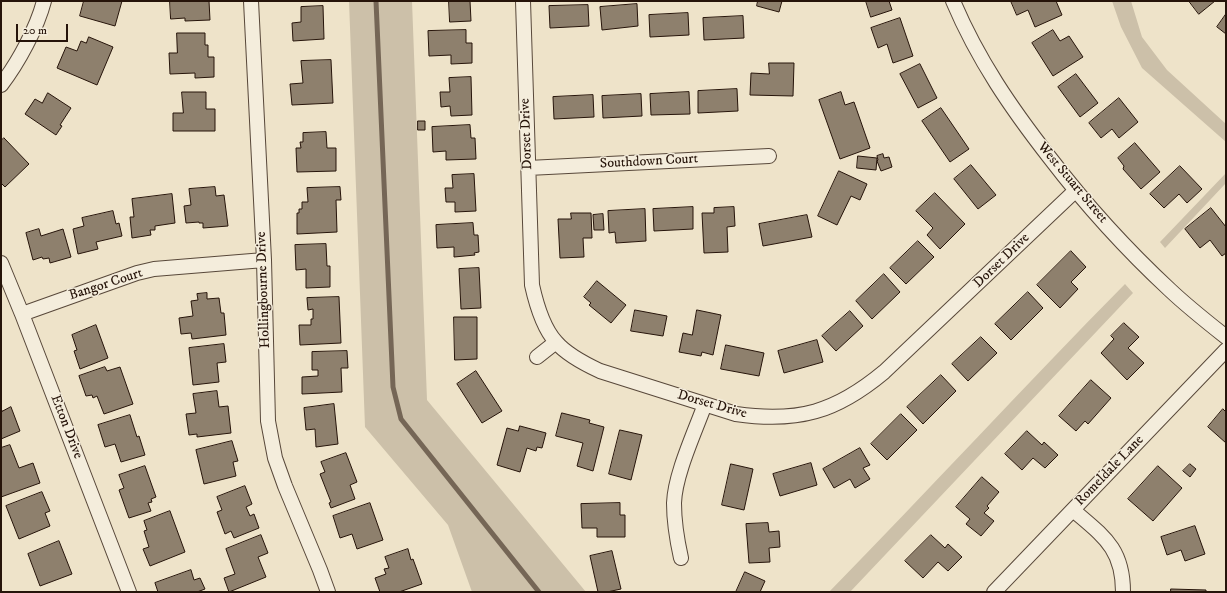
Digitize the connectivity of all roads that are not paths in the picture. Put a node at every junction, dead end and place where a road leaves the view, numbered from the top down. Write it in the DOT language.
graph roads {
  1 [pos="44,1"];
  2 [pos="251,1"];
  3 [pos="522,1"];
  4 [pos="953,1"];
  5 [pos="1,85"];
  6 [pos="770,156"];
  7 [pos="528,168"];
  8 [pos="1075,191"];
  9 [pos="264,260"];
  10 [pos="1,263"];
  11 [pos="22,314"];
  12 [pos="1226,337"];
  13 [pos="556,342"];
  14 [pos="1226,350"];
  15 [pos="537,357"];
  16 [pos="705,404"];
  17 [pos="1073,510"];
  18 [pos="681,558"];
  19 [pos="129,592"];
  20 [pos="328,592"];
  21 [pos="994,592"];
  22 [pos="1123,592"];
  1 -- 5 [label="street"];
  2 -- 9 [label="street, Hollingbourne Drive"];
  3 -- 7 [label="street, Dorset Drive"];
  4 -- 8 [label="street, West Stuart Street"];
  6 -- 7 [label="street, Southdown Court"];
  7 -- 13 [label="street, Dorset Drive"];
  8 -- 12 [label="street, West Stuart Street"];
  8 -- 16 [label="street, Dorset Drive"];
  9 -- 11 [label="street, Bangor Court"];
  9 -- 20 [label="street, Hollingbourne Drive"];
  10 -- 11 [label="street, Etton Drive"];
  11 -- 19 [label="street, Etton Drive"];
  13 -- 15 [label="street"];
  13 -- 16 [label="street, Dorset Drive"];
  14 -- 17 [label="street, Romeldale Lane"];
  16 -- 18 [label="street"];
  17 -- 21 [label="street, Romeldale Lane"];
  17 -- 22 [label="street"];
}
